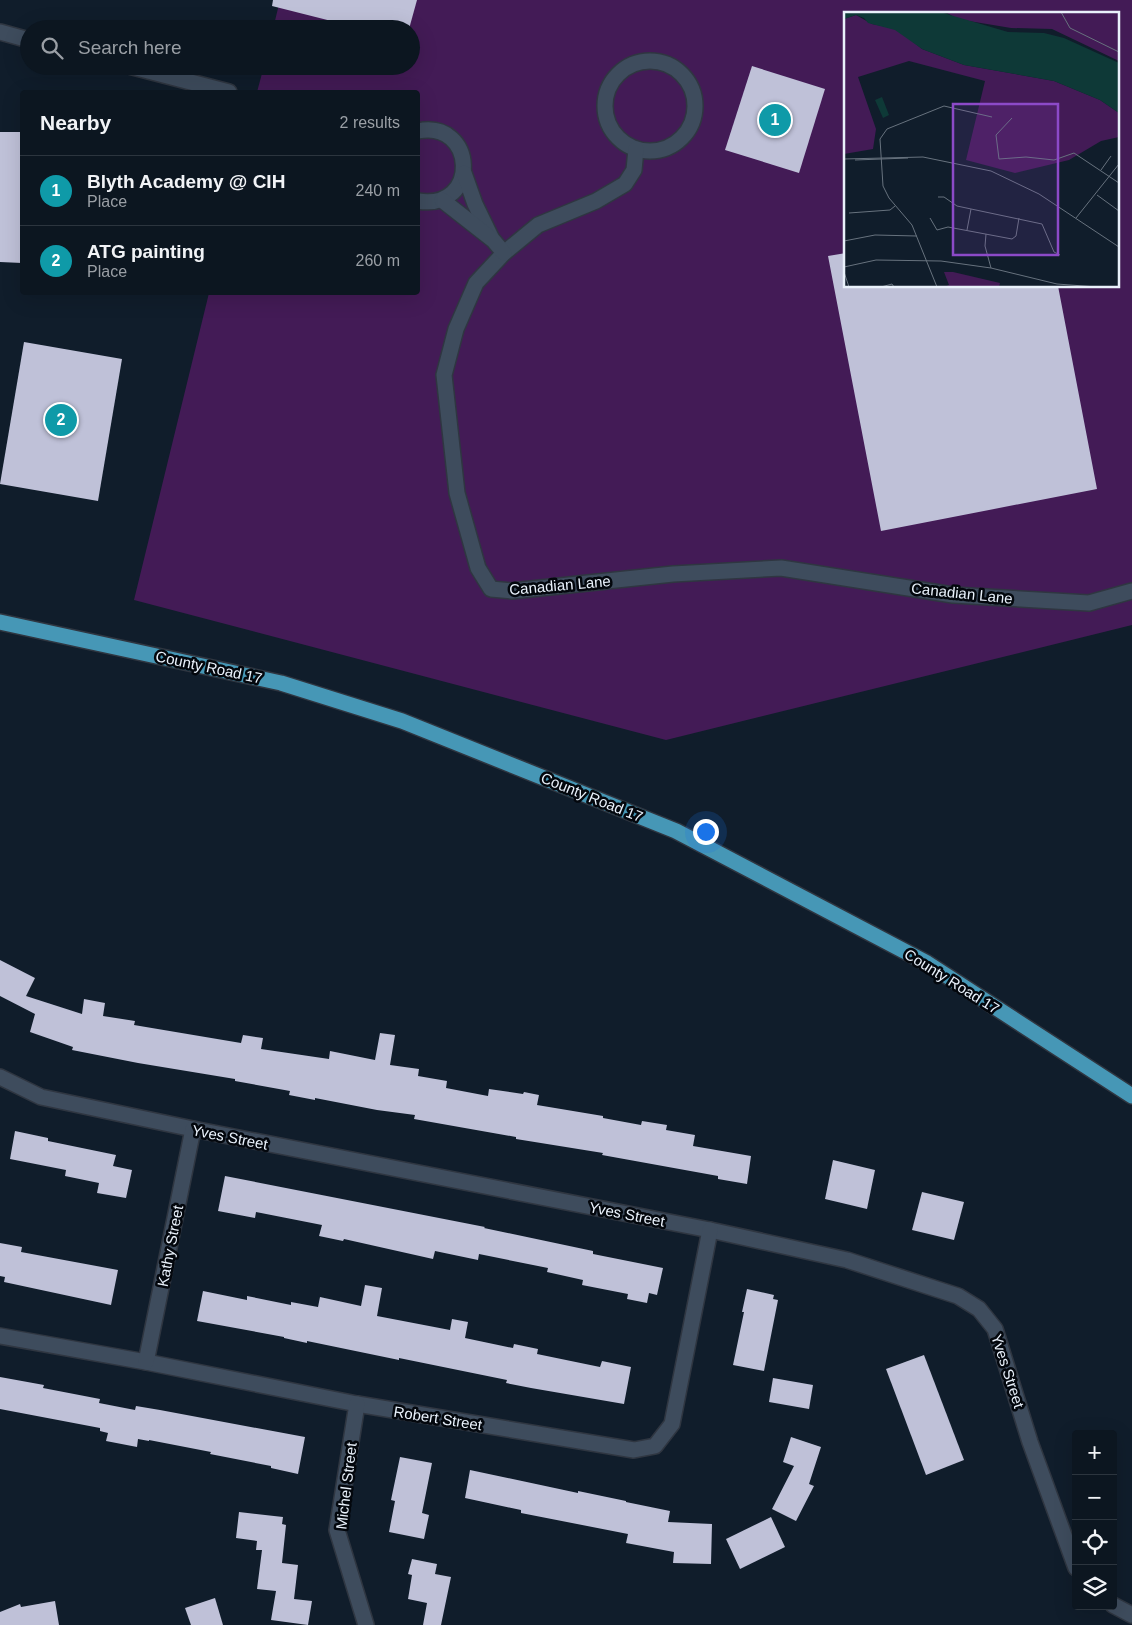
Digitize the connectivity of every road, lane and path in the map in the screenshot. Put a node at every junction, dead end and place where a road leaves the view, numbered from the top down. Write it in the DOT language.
graph roads {
  1 [pos="0,32"];
  2 [pos="20,38"];
  3 [pos="164,75"];
  4 [pos="221,90"];
  5 [pos="420,131"];
  6 [pos="636,150"];
  7 [pos="464,173"];
  8 [pos="442,200"];
  9 [pos="420,201"];
  10 [pos="493,240"];
  11 [pos="504,252"];
  12 [pos="1132,591"];
  13 [pos="0,622"];
  14 [pos="0,1077"];
  15 [pos="1132,1096"];
  16 [pos="193,1129"];
  17 [pos="710,1230"];
  18 [pos="0,1336"];
  19 [pos="146,1362"];
  20 [pos="357,1404"];
  21 [pos="1075,1565"];
  22 [pos="1117,1607"];
  23 [pos="1132,1615"];
  24 [pos="366,1625"];
  1 -- 2 [label="street"];
  3 -- 4 [label="street"];
  5 -- 7 [label="street"];
  6 -- 6 [label="street"];
  6 -- 11 [label="street, Canadian Lane"];
  7 -- 8 [label="street"];
  7 -- 10 [label="street"];
  8 -- 9 [label="street"];
  8 -- 10 [label="street"];
  10 -- 11 [label="street"];
  11 -- 12 [label="street, Canadian Lane"];
  13 -- 15 [label="main road, County Road 17"];
  14 -- 16 [label="street, Yves Street"];
  16 -- 17 [label="street, Yves Street"];
  16 -- 19 [label="street, Kathy Street"];
  17 -- 20 [label="street, Robert Street"];
  17 -- 21 [label="street, Yves Street"];
  18 -- 19 [label="street, Robert Street"];
  19 -- 20 [label="street, Robert Street"];
  20 -- 24 [label="street, Michel Street"];
  22 -- 23 [label="street"];
}
